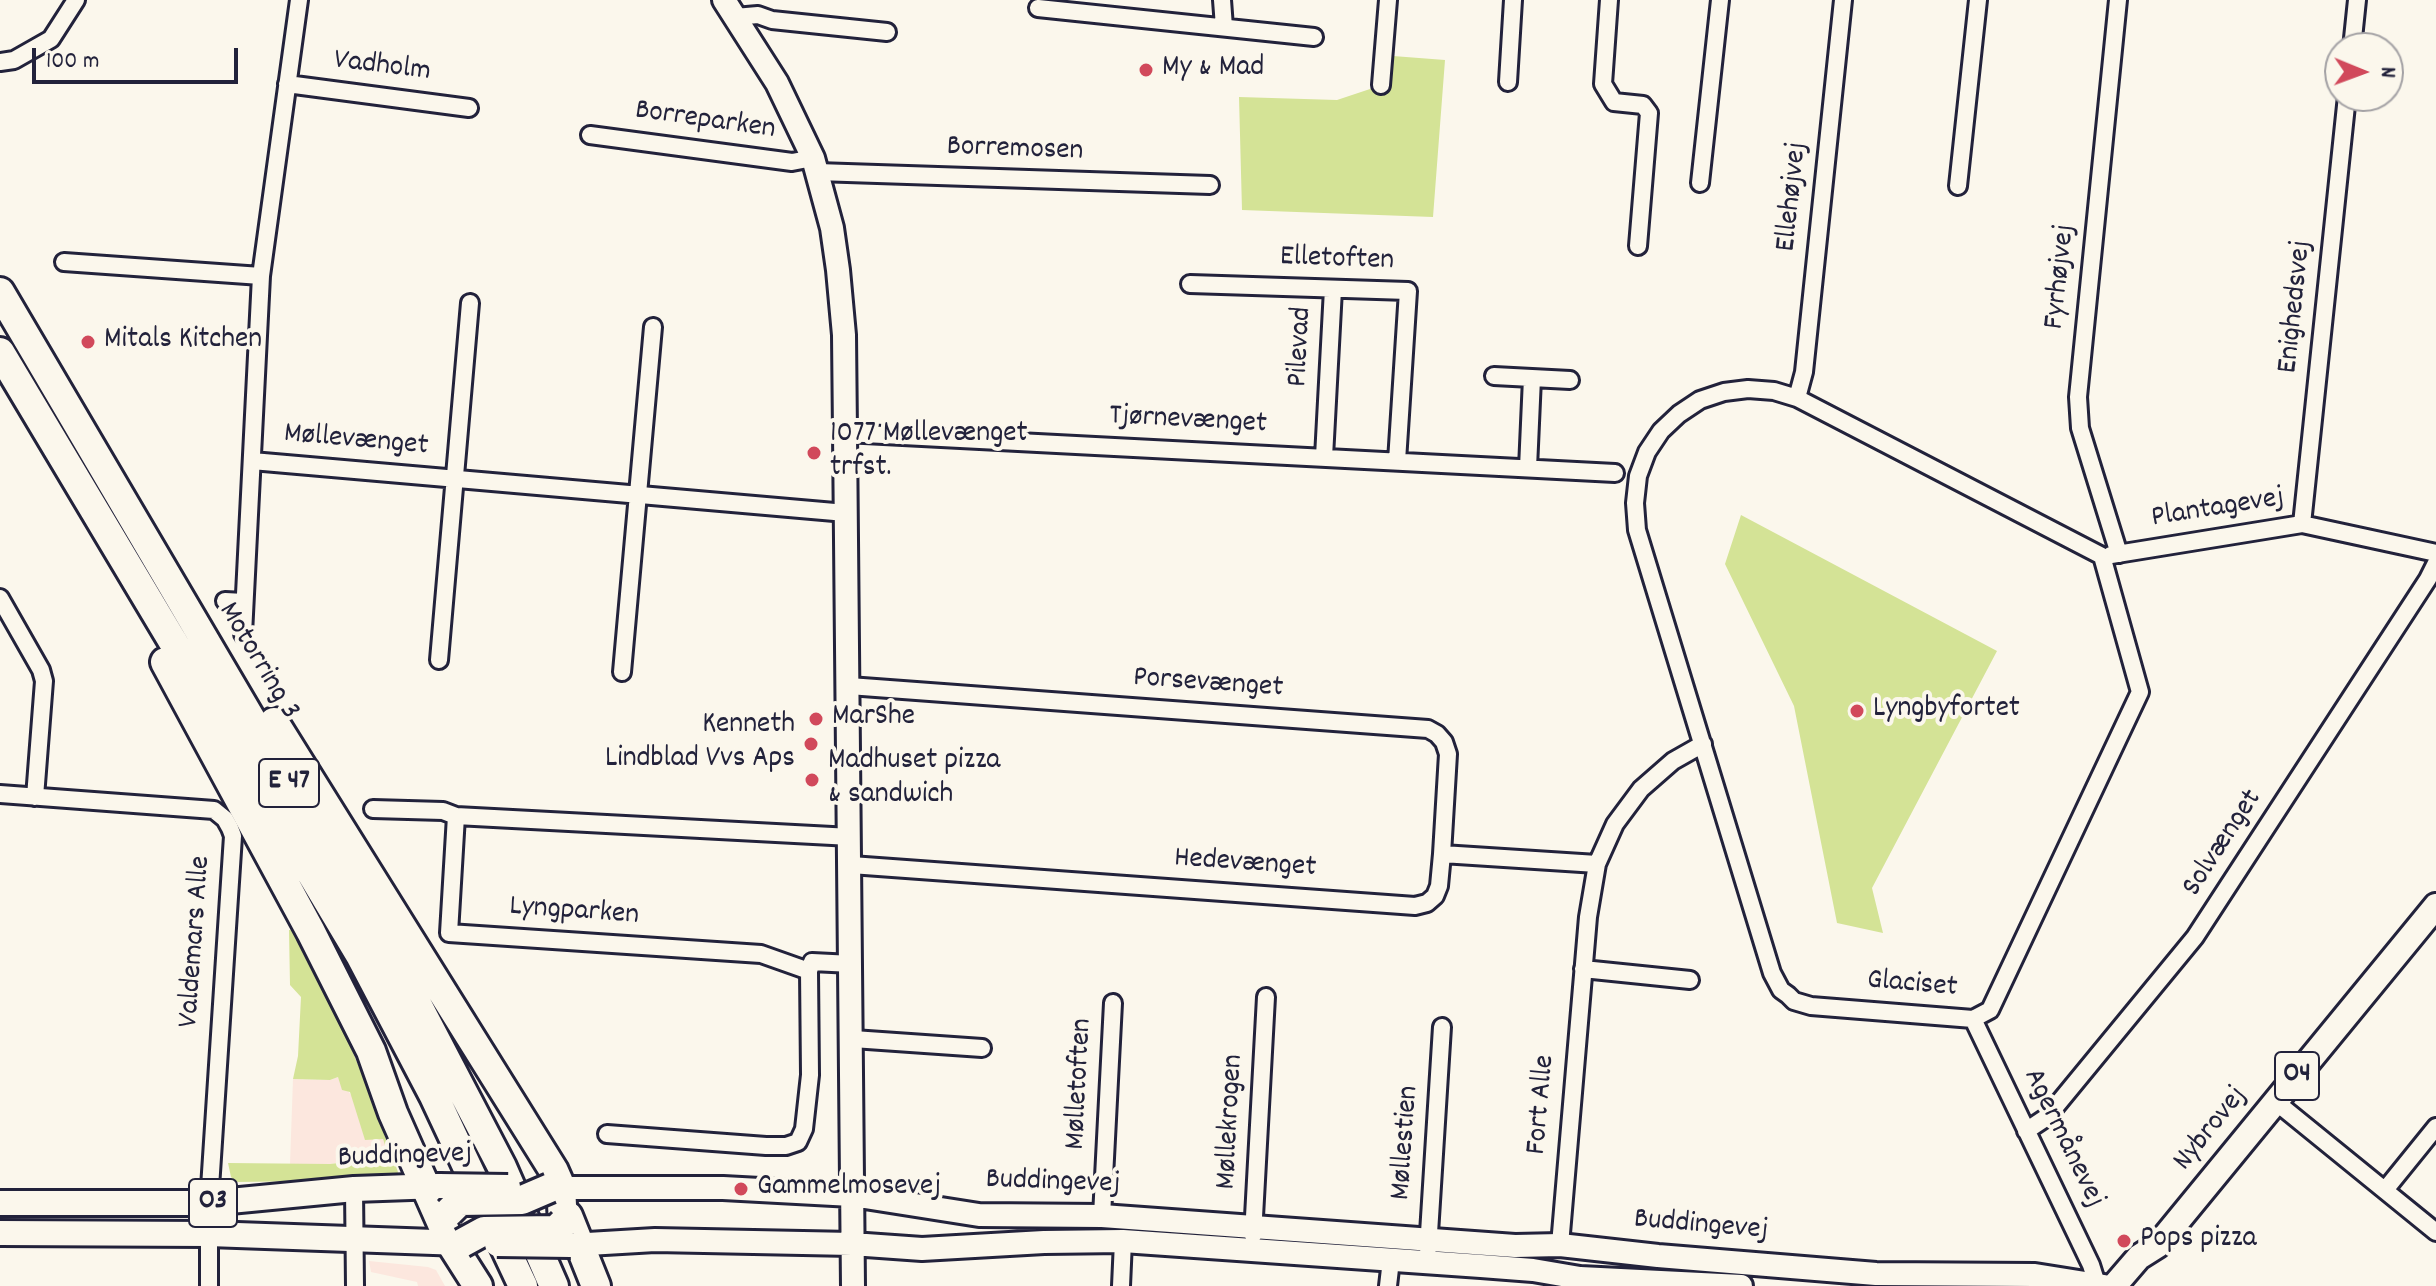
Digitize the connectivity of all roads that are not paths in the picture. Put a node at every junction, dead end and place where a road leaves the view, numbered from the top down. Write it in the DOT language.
graph roads {
  1 [pos="76,0"];
  2 [pos="299,0"];
  3 [pos="1222,0"];
  4 [pos="1388,0"];
  5 [pos="1513,0"];
  6 [pos="1609,0"];
  7 [pos="1720,0"];
  8 [pos="1843,0"];
  9 [pos="1978,0"];
  10 [pos="2118,0"];
  11 [pos="2357,0"];
  12 [pos="730,8"];
  13 [pos="1038,8"];
  14 [pos="1224,27"];
  15 [pos="887,32"];
  16 [pos="2354,32"];
  17 [pos="1314,37"];
  18 [pos="0,62"];
  19 [pos="1508,82"];
  20 [pos="287,84"];
  21 [pos="1381,85"];
  22 [pos="469,108"];
  23 [pos="2345,112"];
  24 [pos="590,135"];
  25 [pos="815,165"];
  26 [pos="1700,183"];
  27 [pos="1210,185"];
  28 [pos="1958,186"];
  29 [pos="1638,246"];
  30 [pos="64,262"];
  31 [pos="261,276"];
  32 [pos="1190,284"];
  33 [pos="1333,289"];
  34 [pos="0,292"];
  35 [pos="470,303"];
  36 [pos="653,327"];
  37 [pos="0,352"];
  38 [pos="1494,376"];
  39 [pos="1532,378"];
  40 [pos="1570,380"];
  41 [pos="1797,398"];
  42 [pos="845,433"];
  43 [pos="1324,457"];
  44 [pos="252,461"];
  45 [pos="1397,461"];
  46 [pos="1528,468"];
  47 [pos="106,473"];
  48 [pos="1615,473"];
  49 [pos="455,479"];
  50 [pos="638,495"];
  51 [pos="846,513"];
  52 [pos="2302,524"];
  53 [pos="110,533"];
  54 [pos="2436,553"];
  55 [pos="2119,554"];
  56 [pos="2102,556"];
  57 [pos="2436,563"];
  58 [pos="0,598"];
  59 [pos="225,601"];
  60 [pos="244,602"];
  61 [pos="243,634"];
  62 [pos="439,660"];
  63 [pos="622,672"];
  64 [pos="849,686"];
  65 [pos="1703,744"];
  66 [pos="0,794"];
  67 [pos="35,797"];
  68 [pos="373,809"];
  69 [pos="456,816"];
  70 [pos="851,837"];
  71 [pos="1442,854"];
  72 [pos="1597,864"];
  73 [pos="851,865"];
  74 [pos="2436,906"];
  75 [pos="852,964"];
  76 [pos="1583,969"];
  77 [pos="809,971"];
  78 [pos="1690,980"];
  79 [pos="1266,997"];
  80 [pos="1113,1003"];
  81 [pos="1973,1019"];
  82 [pos="1442,1027"];
  83 [pos="853,1039"];
  84 [pos="982,1048"];
  85 [pos="2276,1102"];
  86 [pos="2436,1127"];
  87 [pos="2026,1131"];
  88 [pos="607,1134"];
  89 [pos="354,1189"];
  90 [pos="2385,1190"];
  91 [pos="438,1195"];
  92 [pos="852,1195"];
  93 [pos="0,1203"];
  94 [pos="209,1203"];
  95 [pos="565,1216"];
  96 [pos="1102,1216"];
  97 [pos="2436,1232"];
  98 [pos="0,1233"];
  99 [pos="209,1234"];
  100 [pos="355,1239"];
  101 [pos="1253,1239"];
  102 [pos="1123,1241"];
  103 [pos="456,1243"];
  104 [pos="852,1244"];
  105 [pos="1560,1245"];
  106 [pos="2158,1245"];
  107 [pos="1428,1251"];
  108 [pos="1391,1260"];
  109 [pos="1618,1283"];
  110 [pos="2105,1285"];
  111 [pos="209,1286"];
  112 [pos="355,1286"];
  113 [pos="478,1286"];
  114 [pos="523,1286"];
  115 [pos="554,1286"];
  116 [pos="596,1286"];
  117 [pos="853,1286"];
  118 [pos="1121,1286"];
  119 [pos="1388,1286"];
  120 [pos="1741,1286"];
  121 [pos="2136,1286"];
  1 -- 18 [label="street"];
  2 -- 20 [label="street"];
  3 -- 14 [label="street"];
  4 -- 21 [label="street"];
  5 -- 19 [label="street"];
  6 -- 29 [label="street"];
  7 -- 26 [label="street"];
  8 -- 41 [label="street, Ellehøjvej"];
  9 -- 28 [label="street"];
  10 -- 55 [label="street, Fyrhøjvej"];
  11 -- 16 [label="street"];
  12 -- 15 [label="street"];
  12 -- 25 [label="street"];
  13 -- 14 [label="street"];
  14 -- 17 [label="street"];
  20 -- 22 [label="street, Vadholm"];
  20 -- 31 [label="street"];
  23 -- 52 [label="street, Enighedsvej"];
  24 -- 25 [label="street, Borreparken"];
  25 -- 27 [label="street, Borremosen"];
  25 -- 42 [label="street"];
  30 -- 31 [label="street"];
  31 -- 44 [label="street"];
  32 -- 33 [label="street, Elletoften"];
  33 -- 43 [label="street, Pilevad"];
  33 -- 45 [label="street, Elletoften"];
  34 -- 47 [label="highway, Motorring 3 / E 47"];
  35 -- 49 [label="street, Møllevænget"];
  36 -- 50 [label="street"];
  37 -- 53 [label="highway, Motorring 3 / E 47"];
  38 -- 39 [label="street"];
  39 -- 40 [label="street"];
  39 -- 46 [label="street"];
  41 -- 56 [label="street, Glaciset"];
  41 -- 65 [label="street, Glaciset"];
  42 -- 43 [label="street, Tjørnevænget"];
  42 -- 51 [label="street"];
  43 -- 45 [label="street, Tjørnevænget"];
  44 -- 49 [label="street, Møllevænget"];
  44 -- 60 [label="street"];
  45 -- 46 [label="street, Tjørnevænget"];
  46 -- 48 [label="street, Tjørnevænget"];
  47 -- 95 [label="highway"];
  47 -- 115 [label="highway, Motorring 3 / E 47"];
  49 -- 50 [label="street, Møllevænget"];
  49 -- 62 [label="street, Møllevænget"];
  50 -- 51 [label="street, Møllevænget"];
  50 -- 63 [label="street"];
  51 -- 64 [label="street"];
  52 -- 54 [label="street, Plantagevej"];
  52 -- 55 [label="street, Plantagevej"];
  53 -- 91 [label="highway"];
  53 -- 114 [label="highway, Motorring 3 / E 47"];
  55 -- 56 [label="street, Plantagevej"];
  56 -- 81 [label="street, Glaciset"];
  57 -- 87 [label="street, Solvænget"];
  58 -- 67 [label="street"];
  59 -- 60 [label="street"];
  60 -- 61 [label="street"];
  64 -- 70 [label="street"];
  64 -- 71 [label="street, Porsevænget"];
  65 -- 72 [label="street, Fort Alle"];
  65 -- 81 [label="street, Glaciset"];
  66 -- 67 [label="street, Valdemars Alle"];
  67 -- 94 [label="street, Valdemars Alle"];
  68 -- 69 [label="street"];
  69 -- 70 [label="street"];
  69 -- 77 [label="street, Lyngparken"];
  70 -- 73 [label="street"];
  71 -- 72 [label="street"];
  71 -- 73 [label="street, Hedevænget"];
  72 -- 76 [label="street, Fort Alle"];
  73 -- 75 [label="street"];
  74 -- 85 [label="main road, Nybrovej / O4"];
  75 -- 77 [label="street"];
  75 -- 83 [label="street"];
  76 -- 78 [label="street"];
  76 -- 105 [label="street, Fort Alle"];
  77 -- 88 [label="street"];
  79 -- 101 [label="street, Møllekrogen"];
  80 -- 96 [label="street, Mølletoften"];
  81 -- 87 [label="street, Agermånevej"];
  82 -- 107 [label="street, Møllestien"];
  83 -- 84 [label="street"];
  83 -- 92 [label="street"];
  85 -- 90 [label="street"];
  85 -- 106 [label="main road, Nybrovej / O4"];
  86 -- 90 [label="street"];
  87 -- 110 [label="street, Agermånevej"];
  89 -- 91 [label="main road, Buddingevej / O3"];
  89 -- 94 [label="main road, Buddingevej / O3"];
  89 -- 100 [label="street"];
  90 -- 97 [label="street"];
  91 -- 95 [label="highway, bridge"];
  91 -- 103 [label="highway"];
  92 -- 95 [label="street, Buddingevej"];
  92 -- 96 [label="street, Buddingevej"];
  92 -- 104 [label="street"];
  93 -- 94 [label="main road, Buddingevej / O3"];
  95 -- 103 [label="highway, bridge"];
  95 -- 104 [label="street, Buddingevej"];
  95 -- 116 [label="highway"];
  96 -- 101 [label="street, Buddingevej"];
  98 -- 99 [label="main road, O3"];
  99 -- 100 [label="main road, O3"];
  99 -- 111 [label="street"];
  100 -- 103 [label="main road, O3"];
  100 -- 112 [label="street"];
  101 -- 102 [label="street, Buddingevej"];
  101 -- 107 [label="street, Buddingevej"];
  101 -- 108 [label="street, Buddingevej"];
  102 -- 104 [label="street, Buddingevej"];
  102 -- 118 [label="street"];
  103 -- 113 [label="highway"];
  104 -- 117 [label="street"];
  105 -- 107 [label="street, Buddingevej"];
  105 -- 110 [label="street, Buddingevej"];
  106 -- 110 [label="main road, Nybrovej / O4"];
  106 -- 121 [label="main road, Nybrovej / O4"];
  107 -- 108 [label="street, Buddingevej"];
  107 -- 109 [label="street, Buddingevej"];
  108 -- 119 [label="street"];
  109 -- 120 [label="street, Buddingevej"];
}
